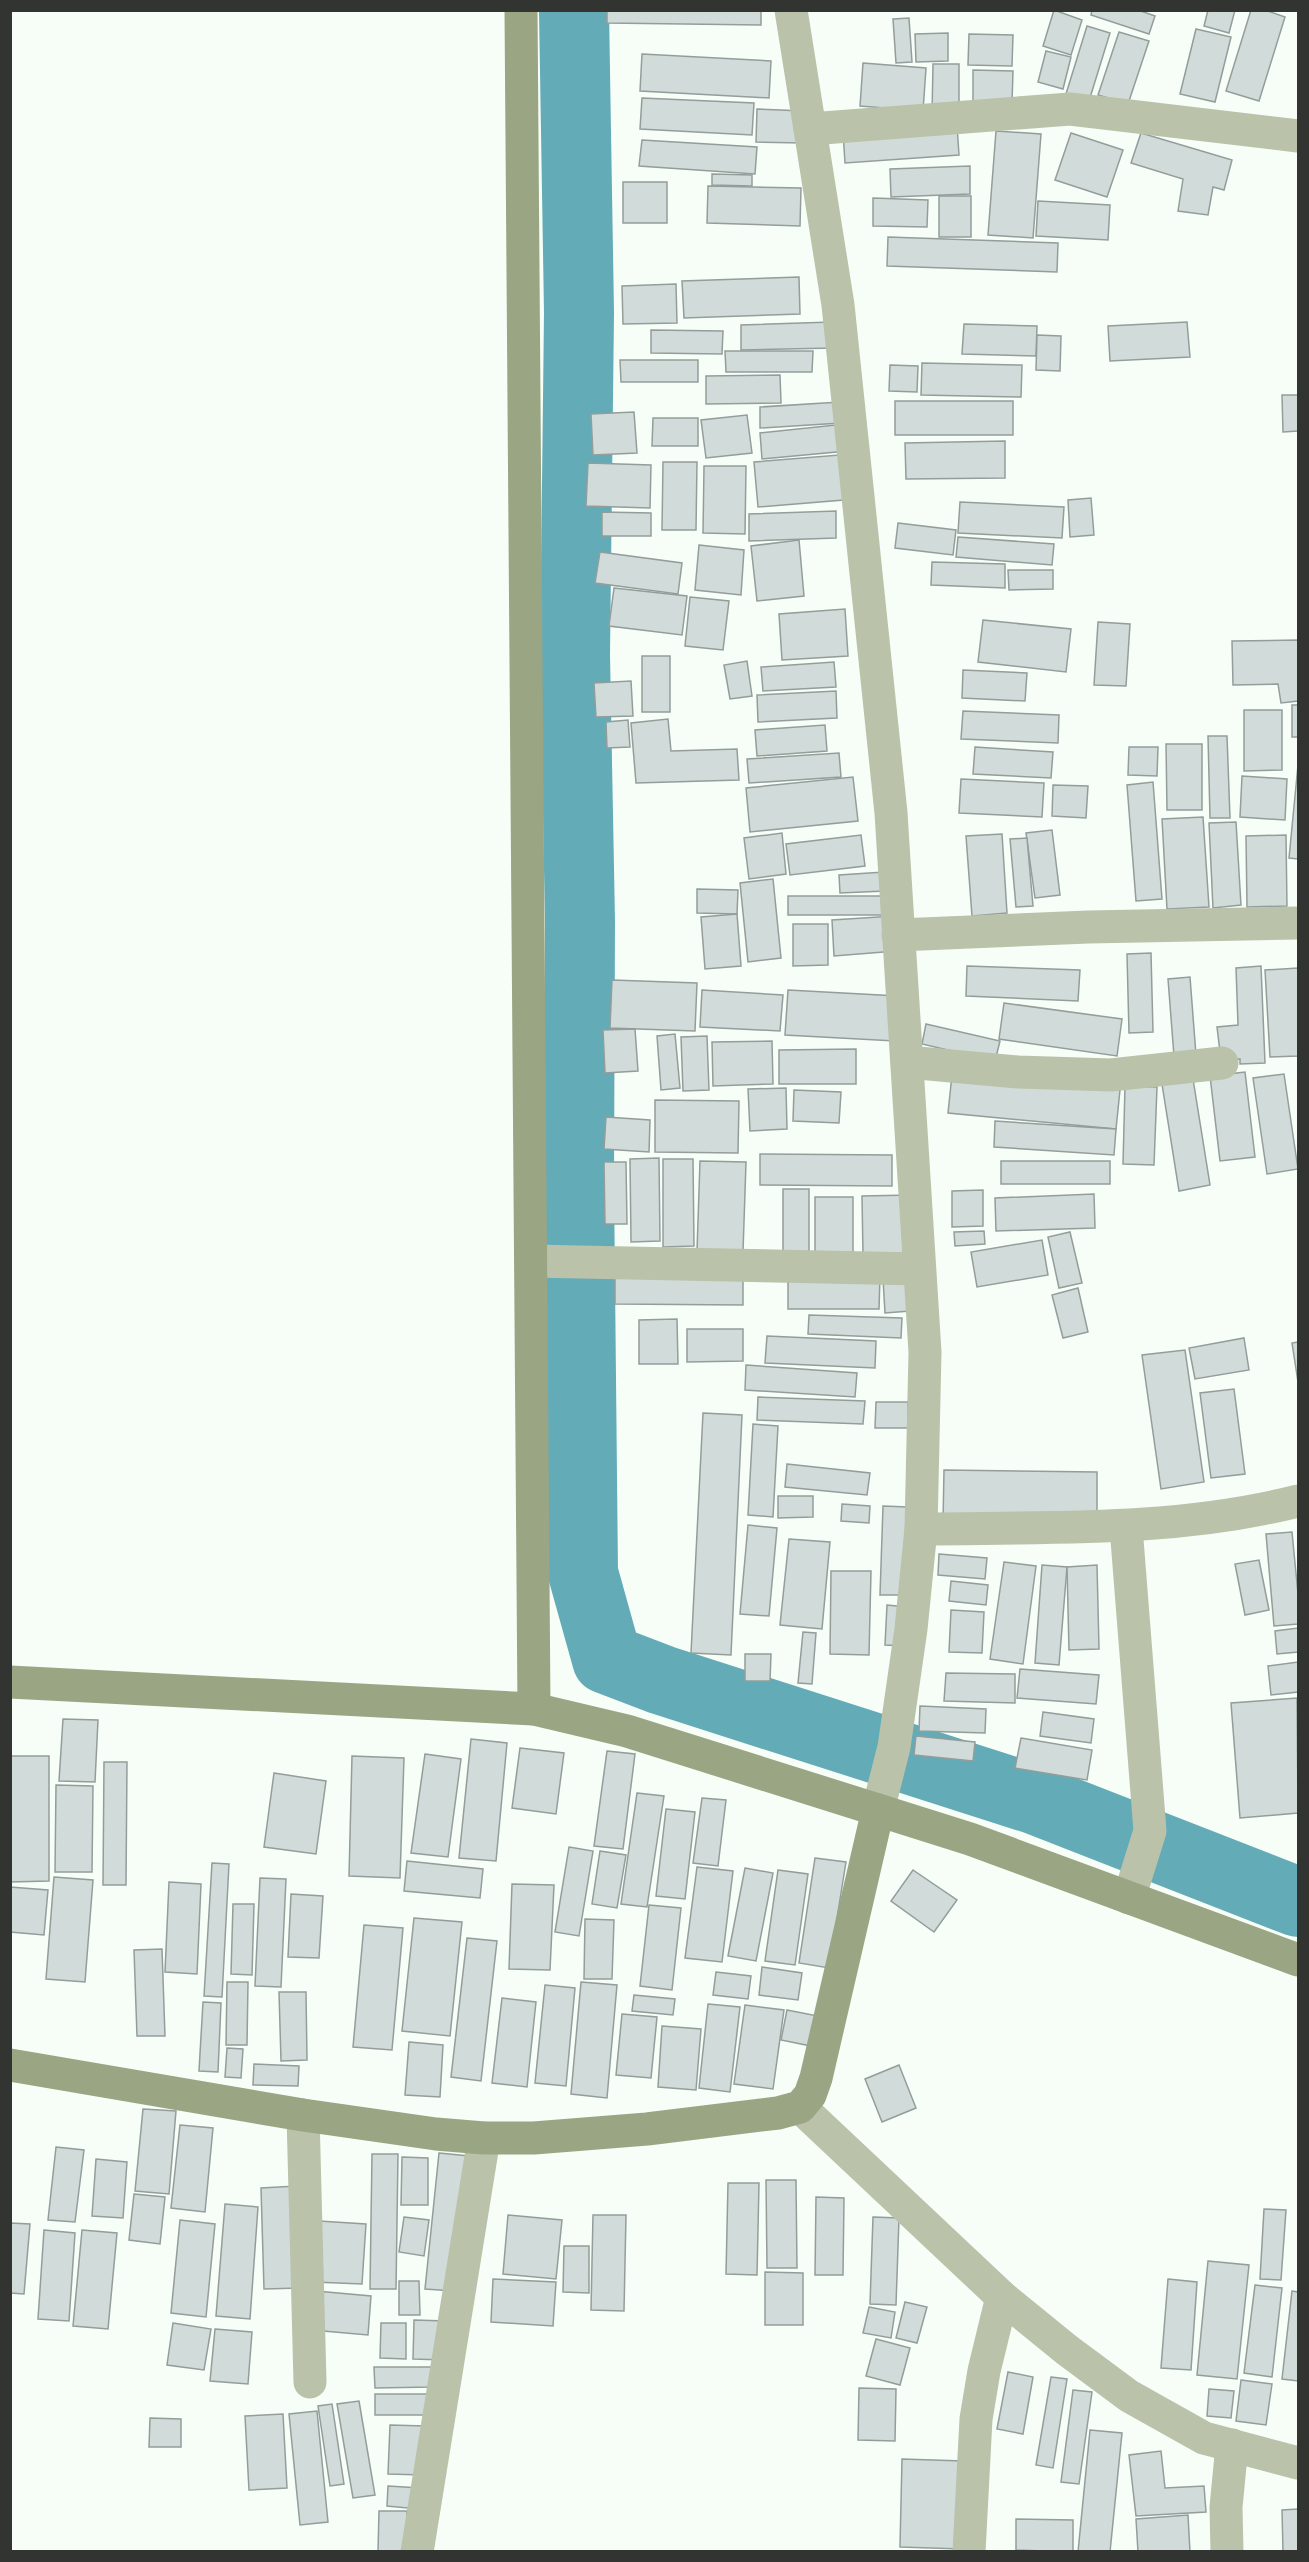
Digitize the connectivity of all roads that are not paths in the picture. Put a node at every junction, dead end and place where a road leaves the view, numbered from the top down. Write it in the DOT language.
graph roads {
  1 [pos="521,10"];
  2 [pos="791,10"];
  3 [pos="810,129"];
  4 [pos="1299,136"];
  5 [pos="1299,923"];
  6 [pos="898,935"];
  7 [pos="907,1062"];
  8 [pos="1222,1063"];
  9 [pos="537,1261"];
  10 [pos="919,1269"];
  11 [pos="1299,1501"];
  12 [pos="1126,1527"];
  13 [pos="921,1529"];
  14 [pos="10,1682"];
  15 [pos="534,1709"];
  16 [pos="881,1798"];
  17 [pos="1132,1888"];
  18 [pos="1299,1960"];
  19 [pos="10,2065"];
  20 [pos="800,2107"];
  21 [pos="303,2115"];
  22 [pos="484,2138"];
  23 [pos="1002,2297"];
  24 [pos="309,2382"];
  25 [pos="1232,2445"];
  26 [pos="1299,2463"];
  27 [pos="417,2552"];
  28 [pos="969,2552"];
  29 [pos="1227,2552"];
  1 -- 9 [label="street"];
  2 -- 3 [label="street"];
  3 -- 4 [label="street"];
  3 -- 6 [label="street"];
  5 -- 6 [label="street"];
  6 -- 7 [label="street"];
  7 -- 8 [label="street"];
  7 -- 10 [label="street"];
  9 -- 10 [label="street"];
  9 -- 15 [label="street"];
  10 -- 13 [label="street"];
  11 -- 12 [label="street"];
  12 -- 13 [label="street"];
  12 -- 17 [label="street"];
  13 -- 16 [label="street"];
  14 -- 15 [label="street"];
  15 -- 16 [label="street"];
  16 -- 17 [label="street"];
  16 -- 20 [label="street"];
  17 -- 18 [label="street"];
  19 -- 21 [label="street"];
  20 -- 22 [label="street"];
  20 -- 23 [label="street"];
  21 -- 22 [label="street"];
  21 -- 24 [label="street"];
  22 -- 27 [label="street"];
  23 -- 25 [label="street"];
  23 -- 28 [label="street"];
  25 -- 26 [label="street"];
  25 -- 29 [label="street"];
}
